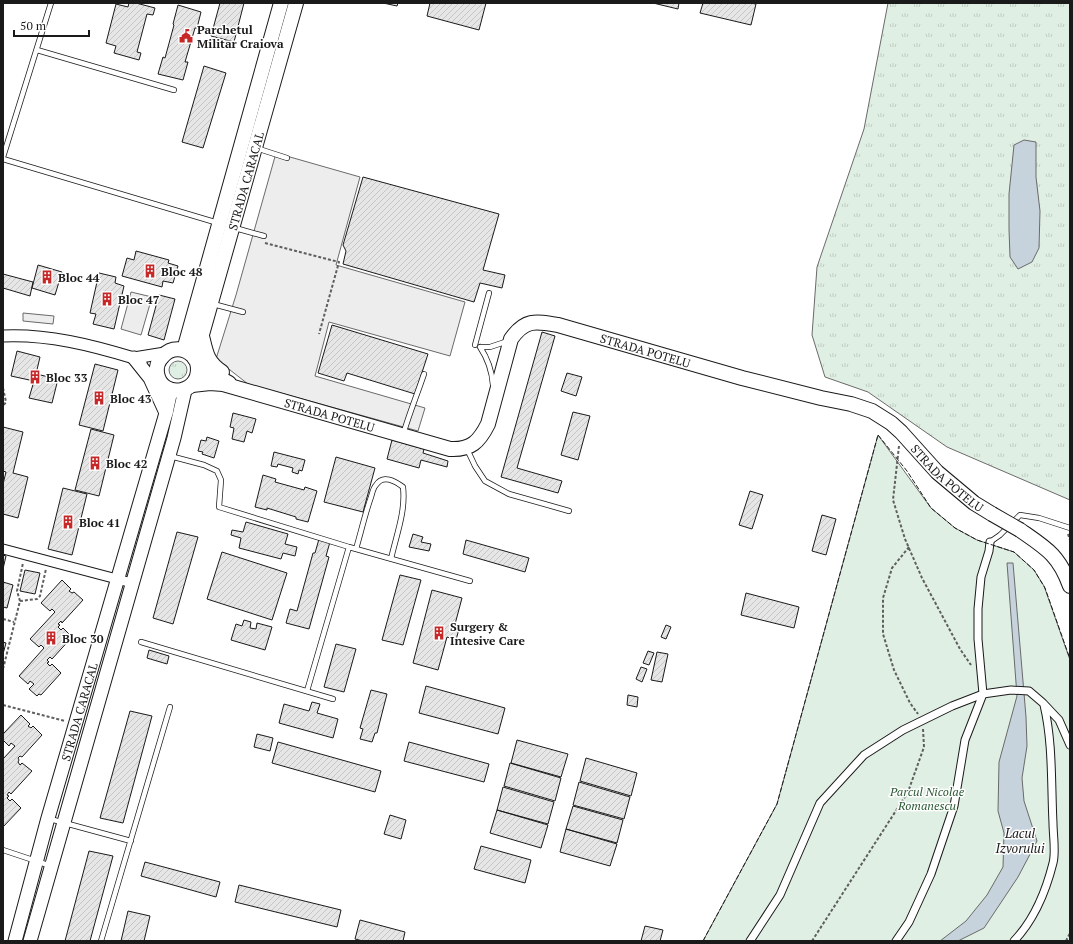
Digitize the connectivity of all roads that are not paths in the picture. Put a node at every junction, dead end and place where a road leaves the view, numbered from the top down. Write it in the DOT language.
graph roads {
  1 [pos="51,3"];
  2 [pos="281,3"];
  3 [pos="296,3"];
  4 [pos="37,50"];
  5 [pos="174,90"];
  6 [pos="254,148"];
  7 [pos="3,158"];
  8 [pos="287,158"];
  9 [pos="219,223"];
  10 [pos="233,227"];
  11 [pos="264,236"];
  12 [pos="489,293"];
  13 [pos="211,303"];
  14 [pos="242,312"];
  15 [pos="202,335"];
  16 [pos="3,336"];
  17 [pos="512,339"];
  18 [pos="475,345"];
  19 [pos="165,353"];
  20 [pos="192,357"];
  21 [pos="134,358"];
  22 [pos="424,374"];
  23 [pos="157,375"];
  24 [pos="182,388"];
  25 [pos="241,389"];
  26 [pos="494,403"];
  27 [pos="166,413"];
  28 [pos="403,436"];
  29 [pos="467,447"];
  30 [pos="169,456"];
  31 [pos="569,511"];
  32 [pos="1070,528"];
  33 [pos="990,542"];
  34 [pos="349,547"];
  35 [pos="3,549"];
  36 [pos="356,549"];
  37 [pos="391,559"];
  38 [pos="117,579"];
  39 [pos="470,581"];
  40 [pos="132,584"];
  41 [pos="1070,586"];
  42 [pos="140,642"];
  43 [pos="307,691"];
  44 [pos="983,694"];
  45 [pos="333,698"];
  46 [pos="1043,703"];
  47 [pos="170,707"];
  48 [pos="1070,745"];
  49 [pos="48,818"];
  50 [pos="63,822"];
  51 [pos="131,841"];
  52 [pos="3,850"];
  53 [pos="36,861"];
  54 [pos="51,866"];
  55 [pos="15,941"];
  56 [pos="30,941"];
  57 [pos="101,941"];
  58 [pos="750,941"];
  59 [pos="896,941"];
  60 [pos="1014,941"];
  1 -- 4 [label="lane"];
  2 -- 9 [label="main road, STRADA CARACAL"];
  3 -- 6 [label="main road, STRADA CARACAL"];
  4 -- 5 [label="lane"];
  4 -- 7 [label="lane"];
  6 -- 8 [label="lane"];
  6 -- 10 [label="main road, STRADA CARACAL"];
  7 -- 9 [label="lane"];
  9 -- 10 [label="lane"];
  9 -- 20 [label="main road, STRADA CARACAL"];
  10 -- 11 [label="lane"];
  10 -- 13 [label="main road, STRADA CARACAL"];
  12 -- 18 [label="lane"];
  13 -- 14 [label="lane"];
  13 -- 15 [label="main road, STRADA CARACAL"];
  15 -- 20 [label="main road, STRADA CARACAL"];
  15 -- 25 [label="main road"];
  16 -- 21 [label="street"];
  17 -- 26 [label="main road, STRADA POTELU"];
  17 -- 26 [label="lane"];
  17 -- 41 [label="main road, STRADA POTELU, bridge"];
  19 -- 20 [label="main road"];
  19 -- 21 [label="street"];
  19 -- 23 [label="main road"];
  20 -- 24 [label="main road"];
  20 -- 25 [label="main road, STRADA POTELU"];
  21 -- 23 [label="street"];
  21 -- 27 [label="main road"];
  22 -- 28 [label="lane"];
  23 -- 24 [label="main road"];
  24 -- 25 [label="main road, STRADA POTELU"];
  24 -- 27 [label="main road, STRADA CARACAL"];
  24 -- 30 [label="main road, STRADA CARACAL"];
  25 -- 28 [label="main road, STRADA POTELU"];
  26 -- 29 [label="main road, STRADA POTELU"];
  27 -- 38 [label="main road, STRADA CARACAL"];
  28 -- 29 [label="main road, STRADA POTELU"];
  29 -- 31 [label="lane"];
  30 -- 34 [label="lane"];
  30 -- 40 [label="main road, STRADA CARACAL"];
  32 -- 33 [label="lane"];
  33 -- 44 [label="street"];
  34 -- 36 [label="lane"];
  34 -- 43 [label="lane"];
  35 -- 38 [label="street"];
  36 -- 37 [label="lane"];
  36 -- 37 [label="lane"];
  37 -- 39 [label="lane"];
  38 -- 40 [label="street"];
  38 -- 49 [label="main road, STRADA CARACAL"];
  40 -- 50 [label="main road, STRADA CARACAL"];
  42 -- 43 [label="lane"];
  43 -- 45 [label="lane"];
  44 -- 46 [label="street"];
  44 -- 58 [label="street"];
  44 -- 59 [label="street"];
  46 -- 48 [label="street"];
  46 -- 60 [label="street"];
  47 -- 51 [label="lane"];
  49 -- 50 [label="lane"];
  49 -- 53 [label="main road, STRADA CARACAL"];
  50 -- 51 [label="lane"];
  50 -- 54 [label="main road, STRADA CARACAL"];
  51 -- 57 [label="lane"];
  52 -- 53 [label="lane"];
  53 -- 54 [label="lane"];
  53 -- 55 [label="main road, STRADA CARACAL"];
  54 -- 56 [label="main road, STRADA CARACAL"];
}
